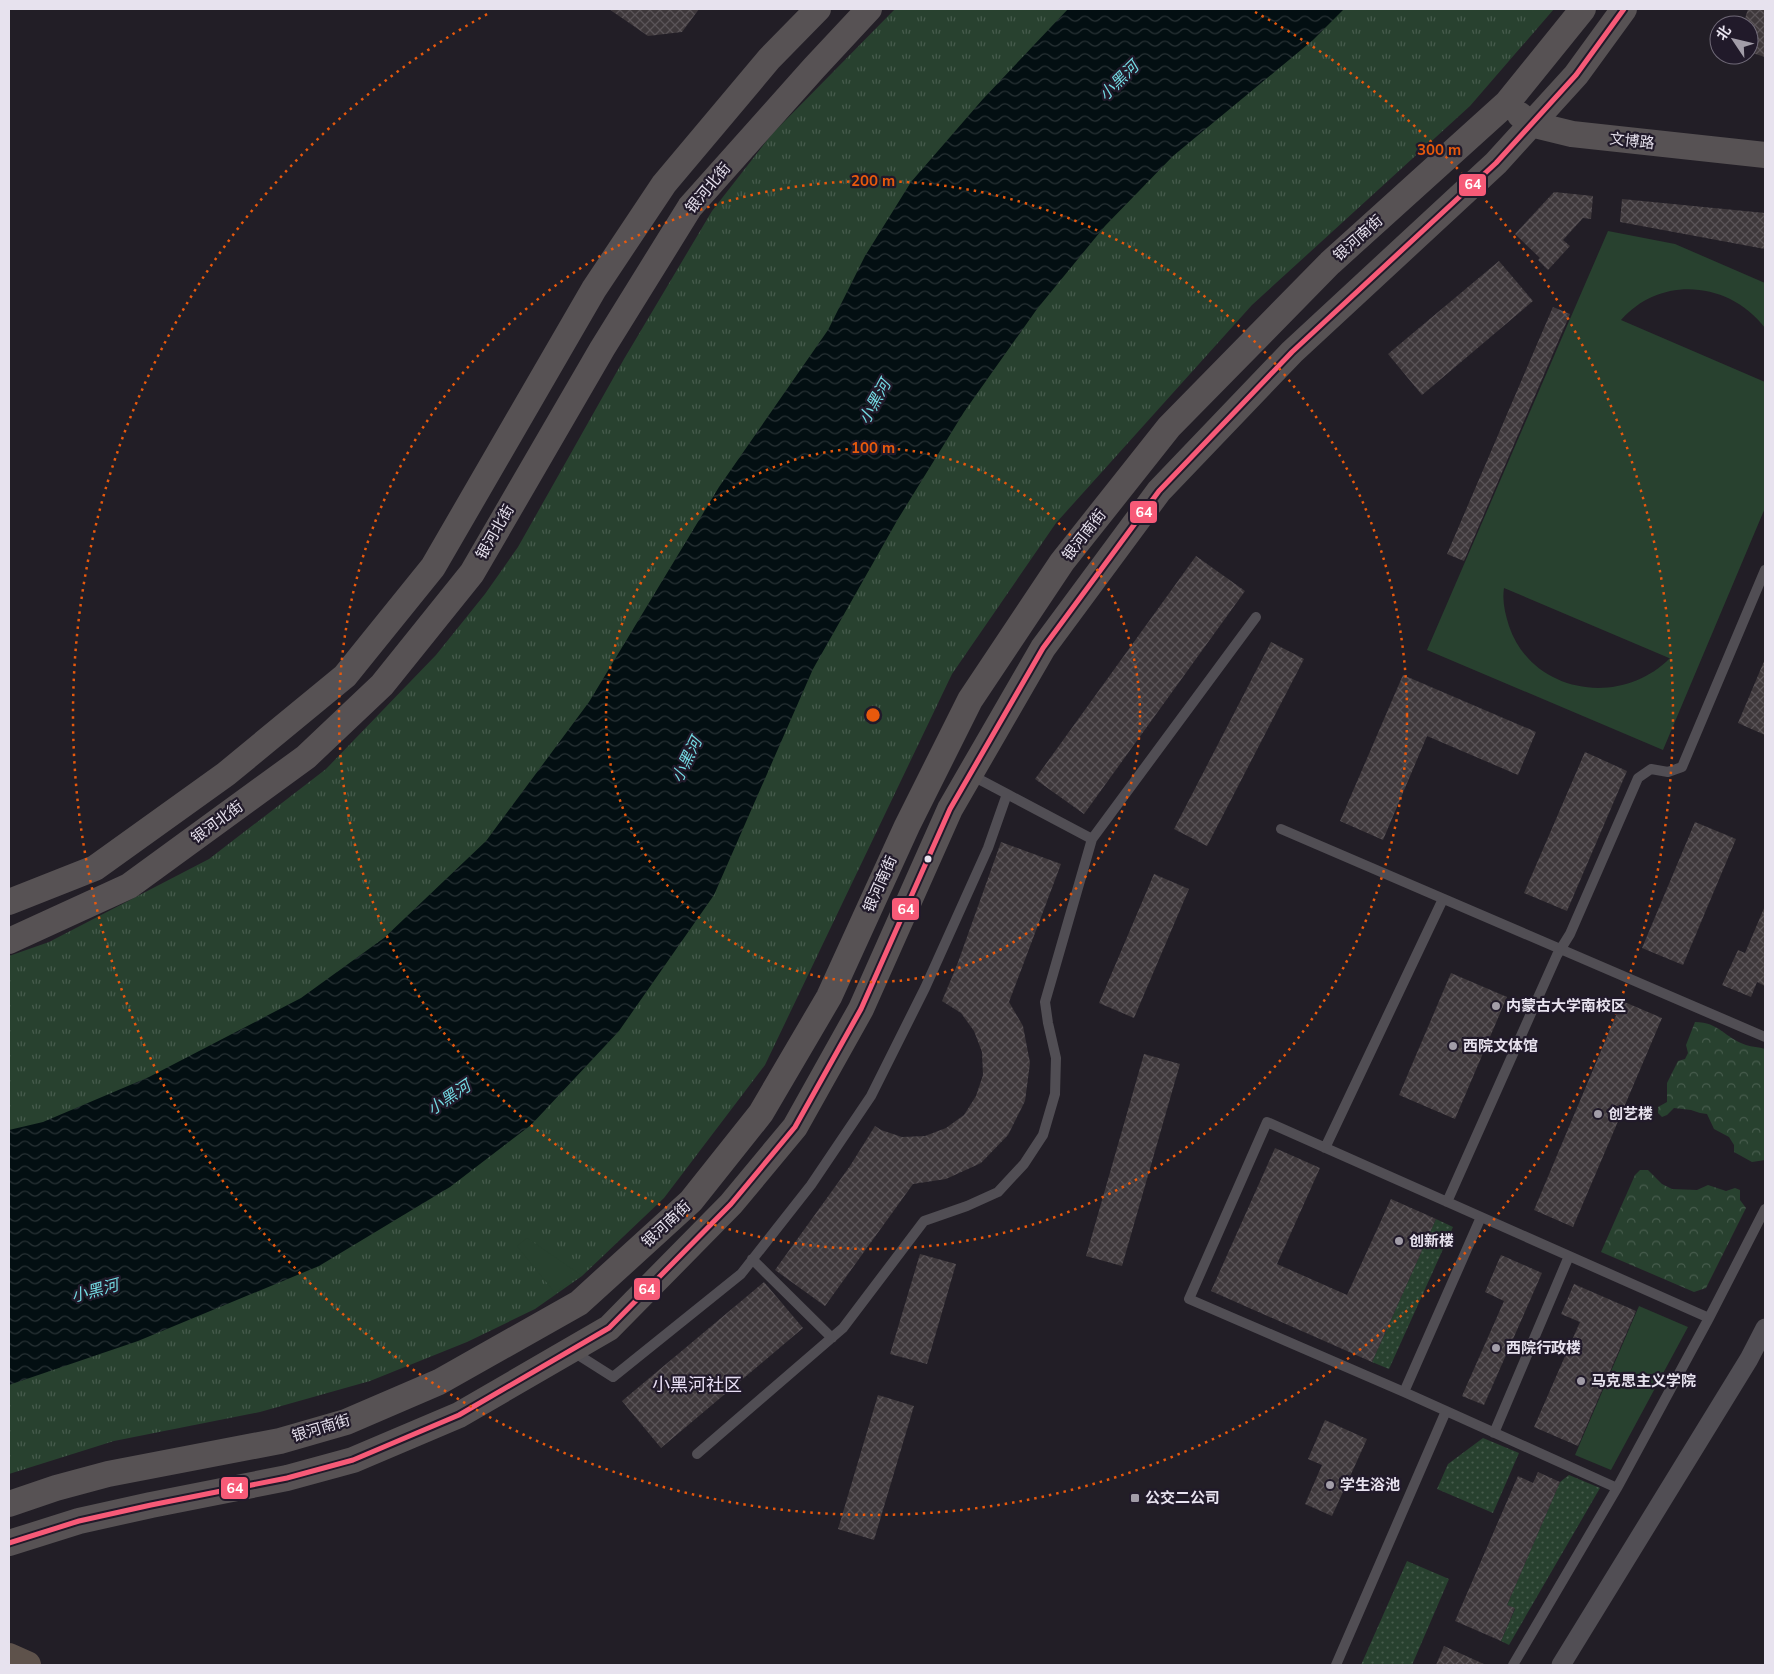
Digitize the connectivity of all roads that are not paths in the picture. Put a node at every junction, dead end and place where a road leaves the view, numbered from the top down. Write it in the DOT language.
graph roads {
  1 [pos="818,9"];
  2 [pos="870,9"];
  3 [pos="1583,9"];
  4 [pos="1624,9"];
  5 [pos="1506,103"];
  6 [pos="1530,124"];
  7 [pos="1765,155"];
  8 [pos="1765,570"];
  9 [pos="1256,617"];
  10 [pos="970,774"];
  11 [pos="1007,794"];
  12 [pos="1281,829"];
  13 [pos="1092,839"];
  14 [pos="1443,899"];
  15 [pos="9,902"];
  16 [pos="9,941"];
  17 [pos="1561,949"];
  18 [pos="1765,1037"];
  19 [pos="1325,1148"];
  20 [pos="1447,1202"];
  21 [pos="1765,1209"];
  22 [pos="1481,1217"];
  23 [pos="1569,1256"];
  24 [pos="752,1259"];
  25 [pos="1709,1318"];
  26 [pos="1765,1328"];
  27 [pos="832,1338"];
  28 [pos="571,1350"];
  29 [pos="1404,1392"];
  30 [pos="1446,1411"];
  31 [pos="1494,1432"];
  32 [pos="697,1454"];
  33 [pos="1617,1488"];
  34 [pos="9,1504"];
  35 [pos="9,1543"];
  36 [pos="9,1657"];
  37 [pos="27,1665"];
  38 [pos="1336,1665"];
  39 [pos="1513,1665"];
  40 [pos="1561,1665"];
  1 -- 15 [label="main road"];
  2 -- 16 [label="main road, 银河北街"];
  3 -- 5 [label="main road, 银河南街"];
  4 -- 6 [label="main road, 银河南街"];
  5 -- 6 [label="main road, 文博路"];
  5 -- 34 [label="main road, 银河南街"];
  6 -- 7 [label="main road, 文博路"];
  6 -- 10 [label="main road, 银河南街"];
  8 -- 17 [label="lane"];
  9 -- 13 [label="lane"];
  10 -- 11 [label="lane"];
  10 -- 28 [label="main road, 银河南街"];
  11 -- 13 [label="lane"];
  11 -- 24 [label="lane"];
  12 -- 14 [label="lane"];
  13 -- 27 [label="lane"];
  14 -- 17 [label="lane"];
  14 -- 19 [label="lane"];
  17 -- 18 [label="lane"];
  17 -- 20 [label="lane"];
  19 -- 20 [label="lane"];
  19 -- 29 [label="lane"];
  20 -- 22 [label="lane"];
  21 -- 25 [label="lane"];
  22 -- 23 [label="lane"];
  22 -- 29 [label="lane"];
  23 -- 25 [label="lane"];
  23 -- 31 [label="lane"];
  24 -- 27 [label="lane"];
  24 -- 28 [label="lane"];
  25 -- 33 [label="lane"];
  26 -- 40 [label="street"];
  27 -- 32 [label="lane"];
  28 -- 35 [label="main road, 银河南街"];
  29 -- 30 [label="lane"];
  30 -- 31 [label="lane"];
  30 -- 38 [label="lane"];
  31 -- 33 [label="lane"];
  33 -- 39 [label="lane"];
  36 -- 37 [label="highway"];
}
